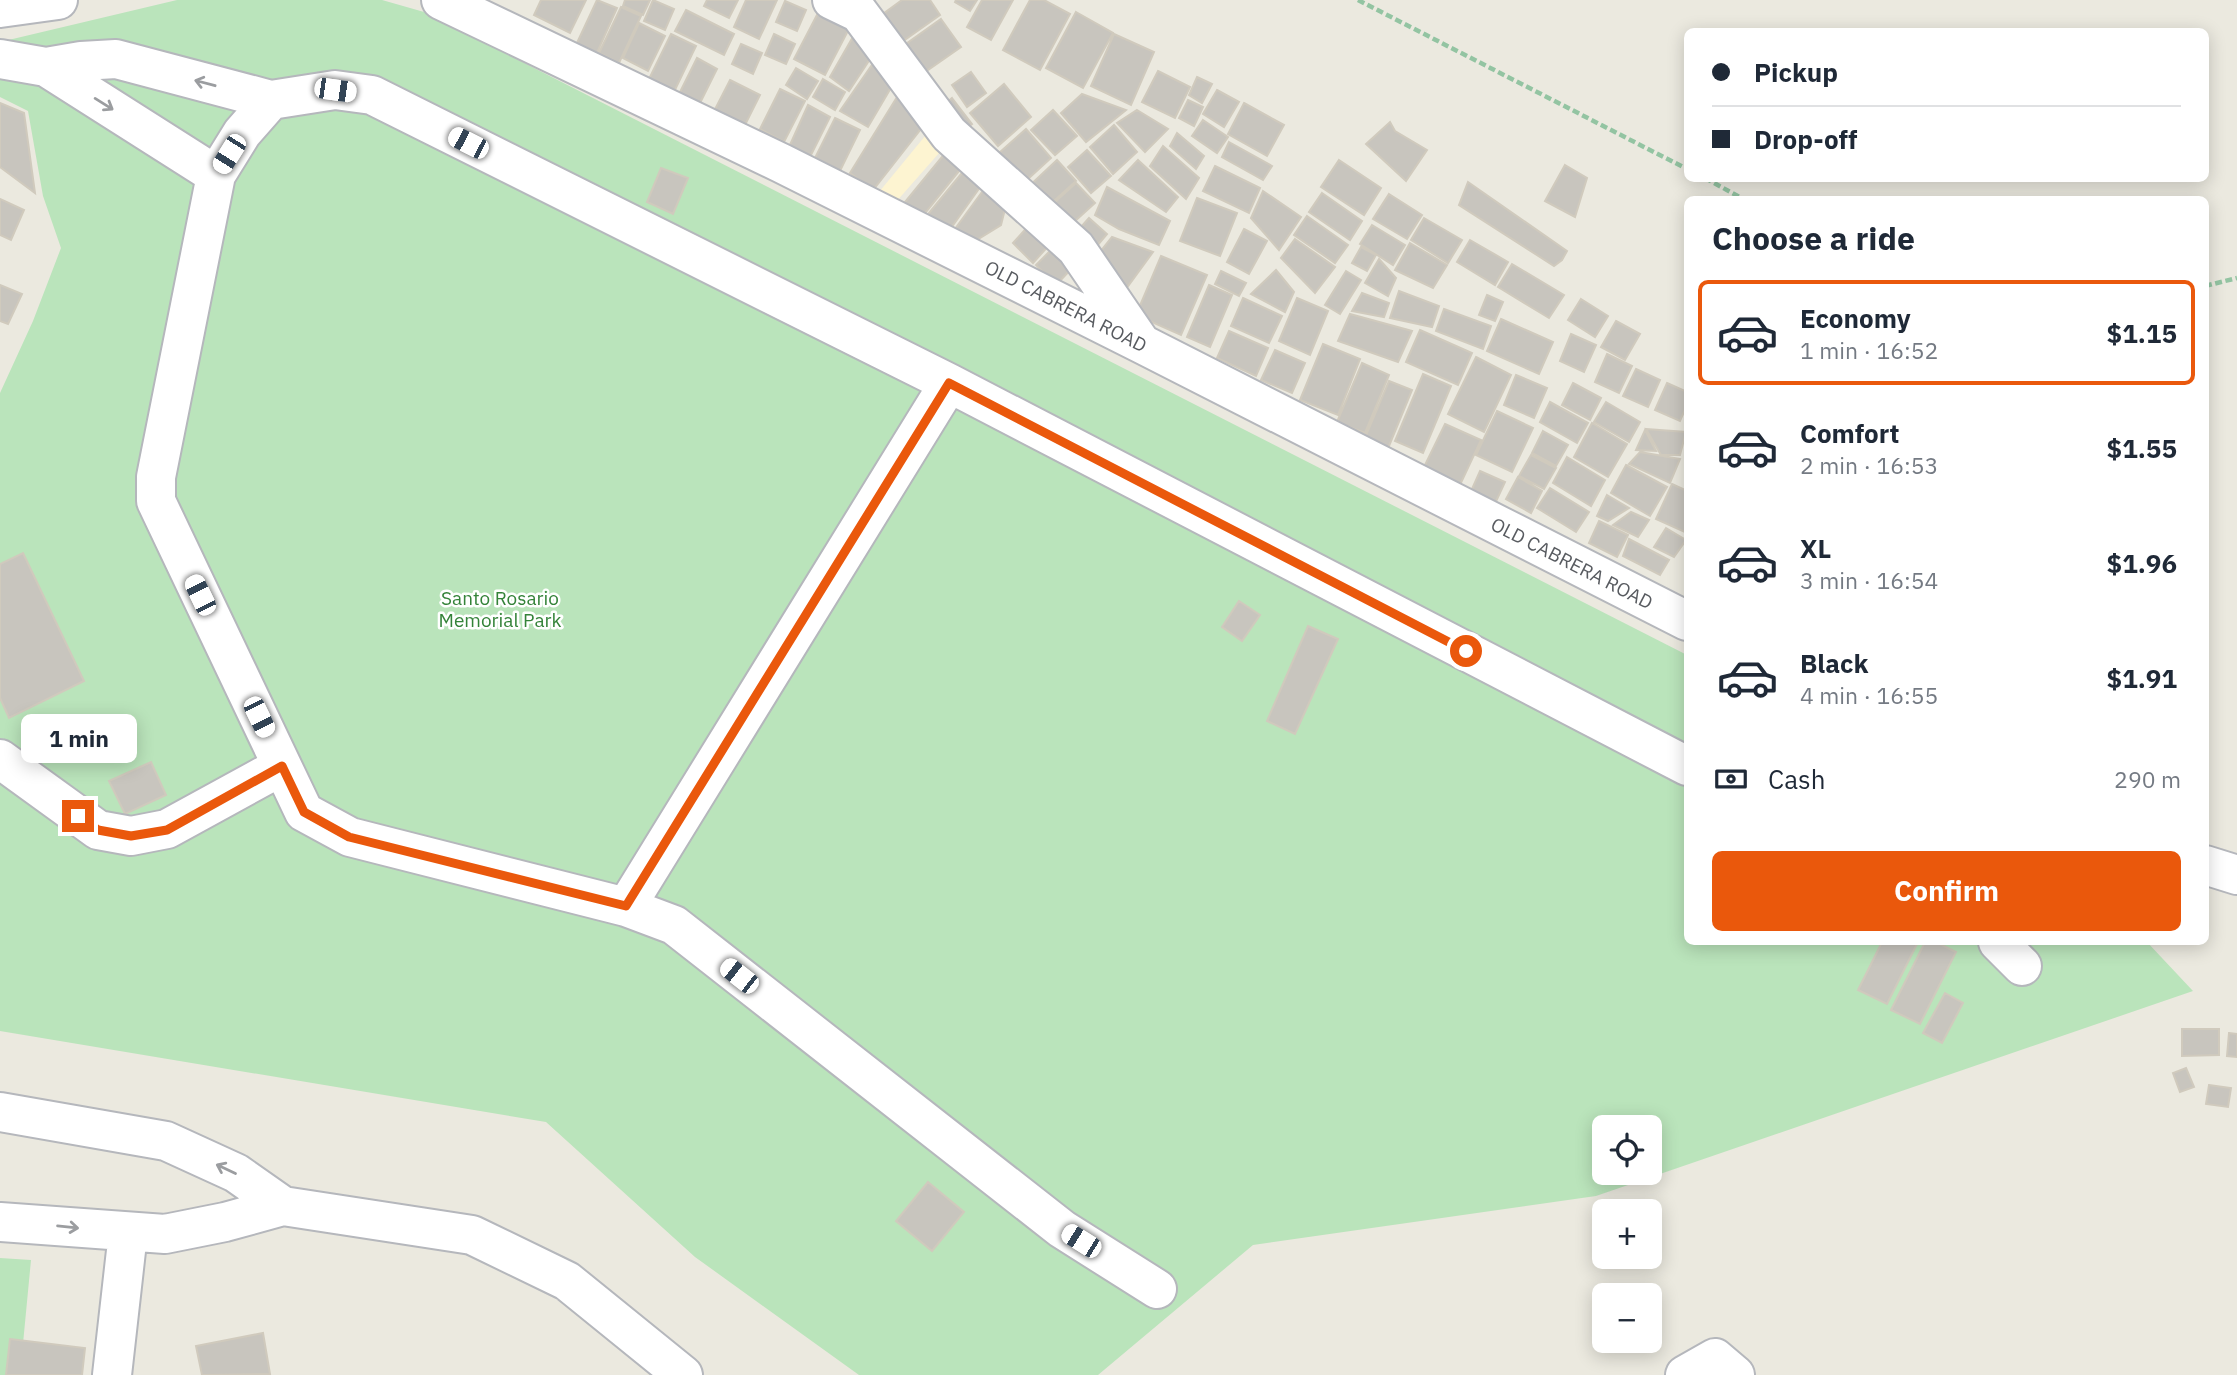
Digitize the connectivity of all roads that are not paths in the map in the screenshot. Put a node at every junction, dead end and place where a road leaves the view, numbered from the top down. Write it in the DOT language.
graph roads {
  1 [pos="58,0"];
  2 [pos="441,0"];
  3 [pos="832,0"];
  4 [pos="0,8"];
  5 [pos="0,59"];
  6 [pos="46,67"];
  7 [pos="271,100"];
  8 [pos="216,175"];
  9 [pos="1142,344"];
  10 [pos="949,383"];
  11 [pos="1684,619"];
  12 [pos="0,759"];
  13 [pos="1684,764"];
  14 [pos="282,766"];
  15 [pos="2209,866"];
  16 [pos="2237,875"];
  17 [pos="626,906"];
  18 [pos="0,1112"];
  19 [pos="283,1206"];
  20 [pos="0,1222"];
  21 [pos="128,1233"];
  22 [pos="1157,1289"];
  23 [pos="111,1375"];
  24 [pos="683,1375"];
  25 [pos="1685,1375"];
  26 [pos="1735,1375"];
  1 -- 4 [label="street"];
  2 -- 9 [label="street, OLD CABRERA ROAD"];
  3 -- 9 [label="street"];
  5 -- 6 [label="street"];
  7 -- 6 [label="street, one-way"];
  6 -- 8 [label="street, one-way"];
  7 -- 8 [label="street"];
  7 -- 10 [label="street"];
  8 -- 14 [label="street"];
  9 -- 11 [label="street, OLD CABRERA ROAD"];
  10 -- 13 [label="street"];
  10 -- 17 [label="street"];
  12 -- 14 [label="street"];
  14 -- 17 [label="street"];
  15 -- 16 [label="street"];
  17 -- 22 [label="street"];
  19 -- 18 [label="street, one-way"];
  19 -- 21 [label="street"];
  19 -- 24 [label="street"];
  20 -- 21 [label="street, one-way"];
  21 -- 23 [label="street"];
  25 -- 26 [label="street"];
}
